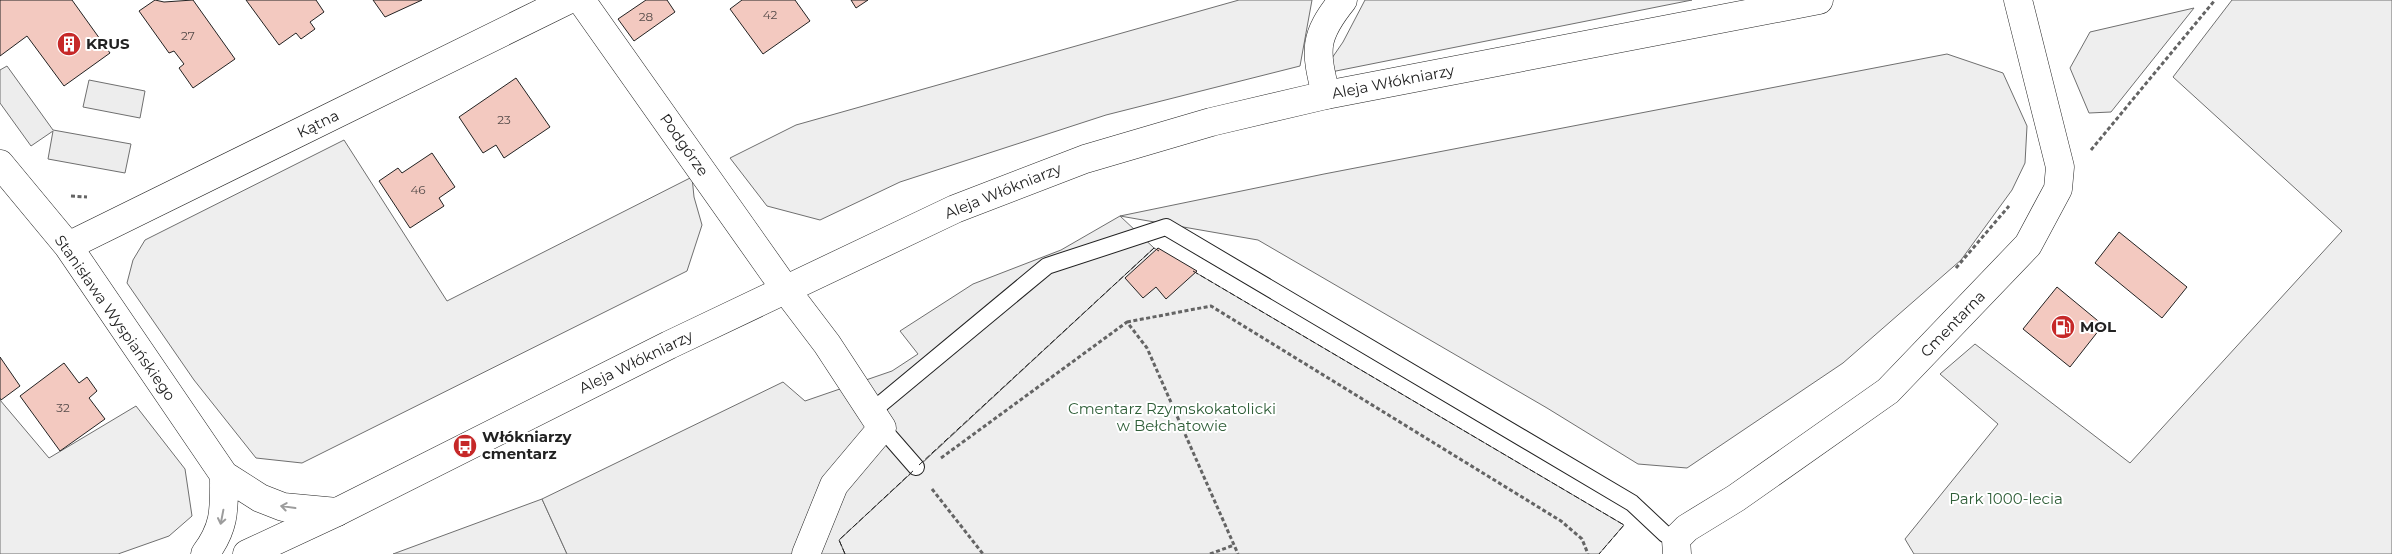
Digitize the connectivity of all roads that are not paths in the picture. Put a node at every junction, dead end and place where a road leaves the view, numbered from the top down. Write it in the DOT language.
graph roads {
  1 [pos="568,0"];
  2 [pos="581,0"];
  3 [pos="1343,0"];
  4 [pos="1819,0"];
  5 [pos="2018,0"];
  6 [pos="1326,95"];
  7 [pos="0,164"];
  8 [pos="68,246"];
  9 [pos="786,290"];
  10 [pos="876,420"];
  11 [pos="918,470"];
  12 [pos="224,475"];
  13 [pos="337,512"];
  14 [pos="1676,547"];
  15 [pos="259,552"];
  16 [pos="205,554"];
  17 [pos="806,554"];
  1 -- 8 [label="street, Kątna"];
  2 -- 9 [label="street, Podgórze"];
  3 -- 6 [label="street"];
  4 -- 6 [label="street, Aleja Włókniarzy"];
  5 -- 14 [label="street, Cmentarna"];
  6 -- 9 [label="street, Aleja Włókniarzy"];
  7 -- 8 [label="street, Stanisława Wyspiańskiego"];
  8 -- 12 [label="street, Stanisława Wyspiańskiego"];
  9 -- 10 [label="street, Podgórze"];
  9 -- 13 [label="street, Aleja Włókniarzy"];
  10 -- 11 [label="lane"];
  10 -- 14 [label="lane"];
  10 -- 17 [label="street"];
  13 -- 12 [label="street, Stanisława Wyspiańskiego, one-way"];
  12 -- 16 [label="street, one-way"];
  13 -- 15 [label="street, Aleja Włókniarzy"];
}
